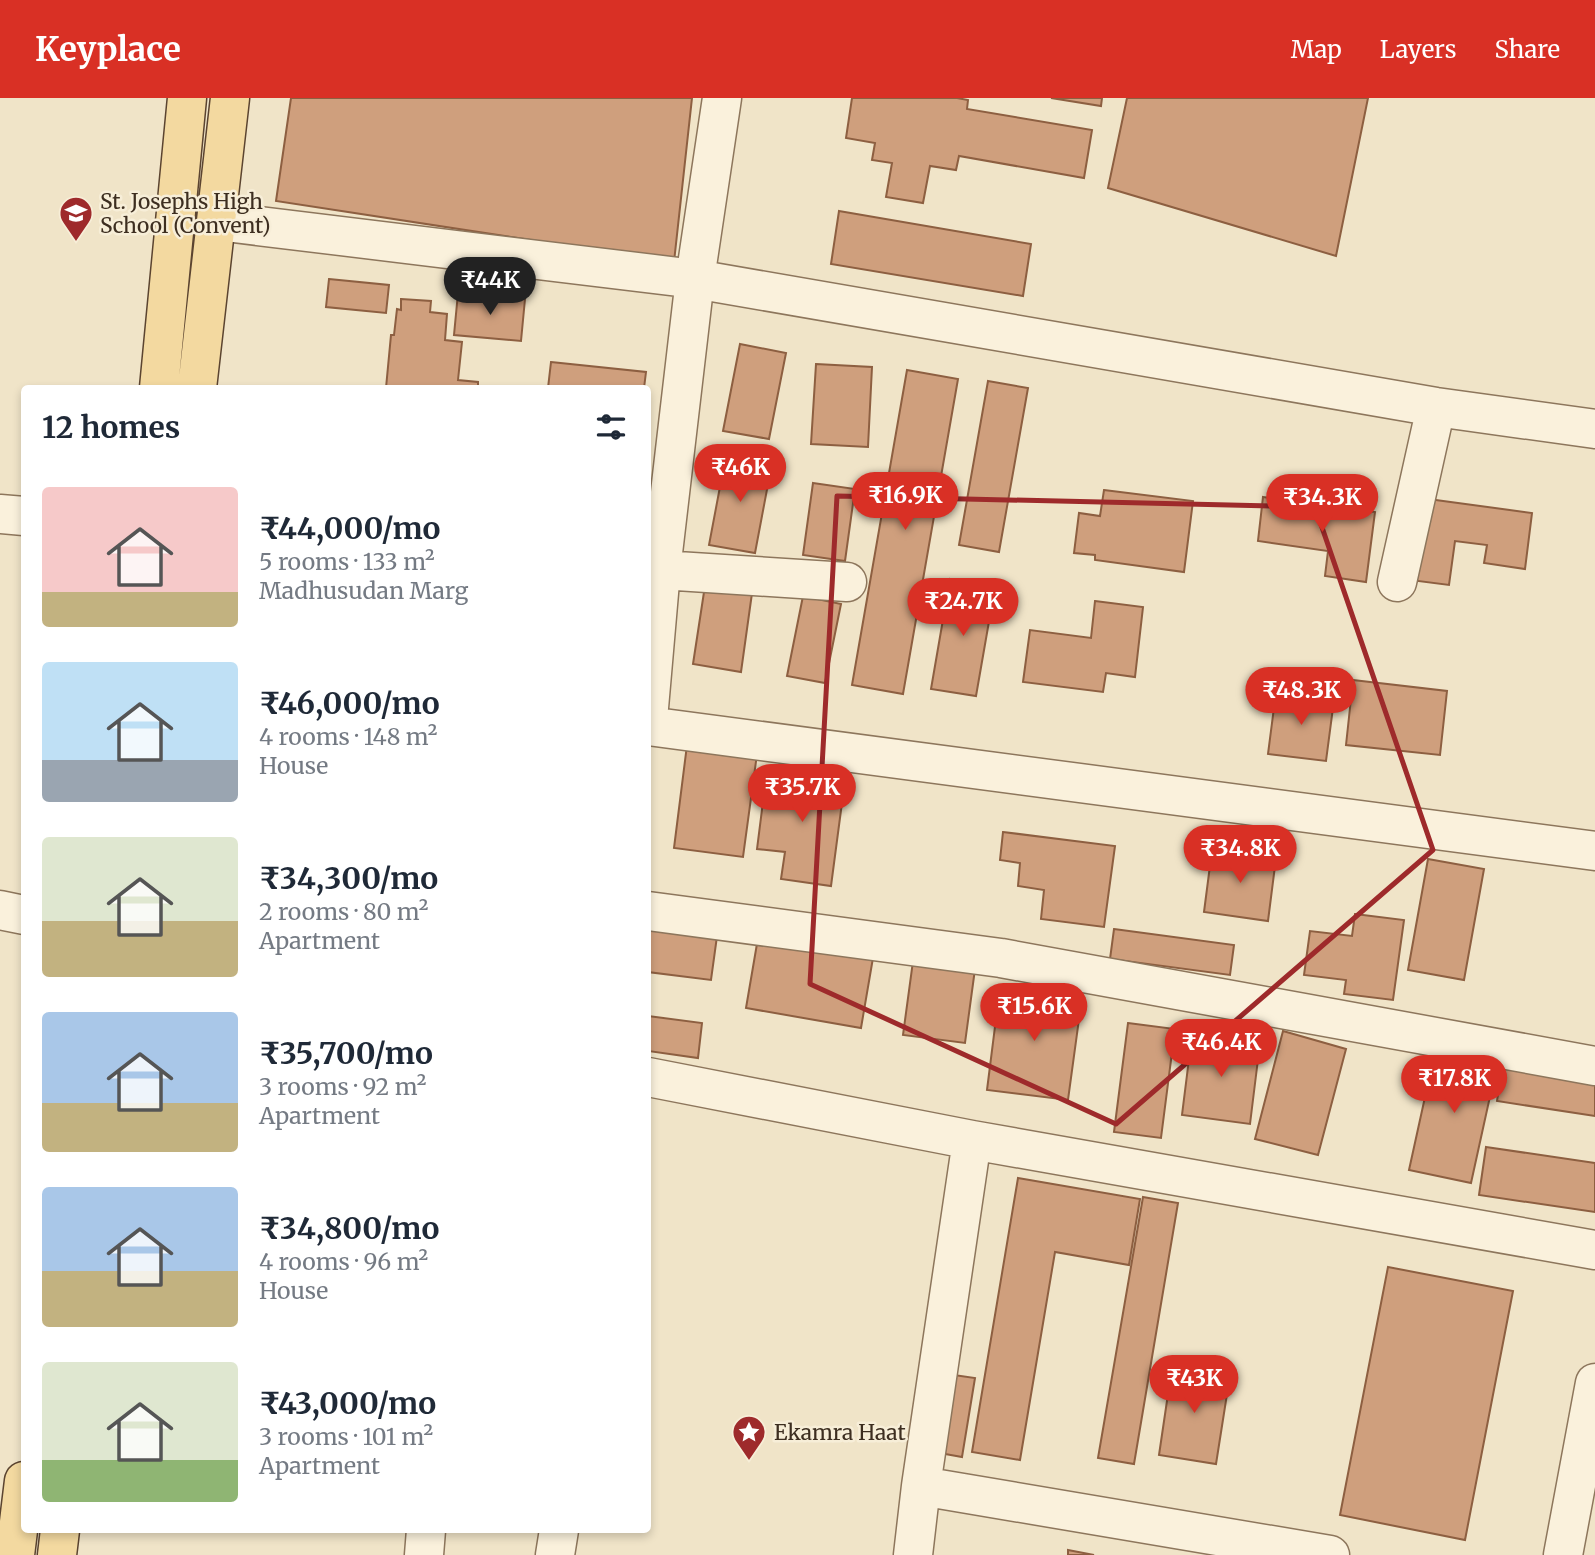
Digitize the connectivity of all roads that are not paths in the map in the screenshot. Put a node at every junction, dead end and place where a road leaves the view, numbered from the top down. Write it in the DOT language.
graph roads {
  1 [pos="187,98"];
  2 [pos="230,98"];
  3 [pos="722,98"];
  4 [pos="217,221"];
  5 [pos="695,279"];
  6 [pos="159,385"];
  7 [pos="197,385"];
  8 [pos="1436,407"];
  9 [pos="1595,429"];
  10 [pos="0,514"];
  11 [pos="21,516"];
  12 [pos="661,570"];
  13 [pos="847,582"];
  14 [pos="1397,582"];
  15 [pos="651,685"];
  16 [pos="651,726"];
  17 [pos="1595,851"];
  18 [pos="0,910"];
  19 [pos="651,911"];
  20 [pos="21,914"];
  21 [pos="1595,1066"];
  22 [pos="651,1078"];
  23 [pos="972,1140"];
  24 [pos="1595,1250"];
  25 [pos="1595,1383"];
  26 [pos="921,1486"];
  27 [pos="1583,1514"];
  28 [pos="21,1525"];
  29 [pos="60,1533"];
  30 [pos="426,1533"];
  31 [pos="559,1533"];
  32 [pos="19,1555"];
  33 [pos="57,1555"];
  34 [pos="424,1555"];
  35 [pos="555,1555"];
  36 [pos="913,1555"];
  37 [pos="1329,1555"];
  38 [pos="1563,1555"];
  1 -- 6 [label="main road"];
  2 -- 4 [label="main road"];
  3 -- 5 [label="street"];
  4 -- 5 [label="street"];
  4 -- 7 [label="main road"];
  5 -- 8 [label="street"];
  5 -- 12 [label="street"];
  8 -- 9 [label="street"];
  8 -- 14 [label="street"];
  10 -- 11 [label="street"];
  12 -- 13 [label="street"];
  12 -- 15 [label="street"];
  16 -- 17 [label="street"];
  18 -- 20 [label="street"];
  19 -- 21 [label="street"];
  22 -- 23 [label="street"];
  23 -- 24 [label="street"];
  23 -- 26 [label="street"];
  25 -- 27 [label="street"];
  26 -- 36 [label="street"];
  26 -- 37 [label="street"];
  27 -- 38 [label="street"];
  28 -- 32 [label="main road"];
  29 -- 33 [label="main road"];
  30 -- 34 [label="street"];
  31 -- 35 [label="street"];
}
